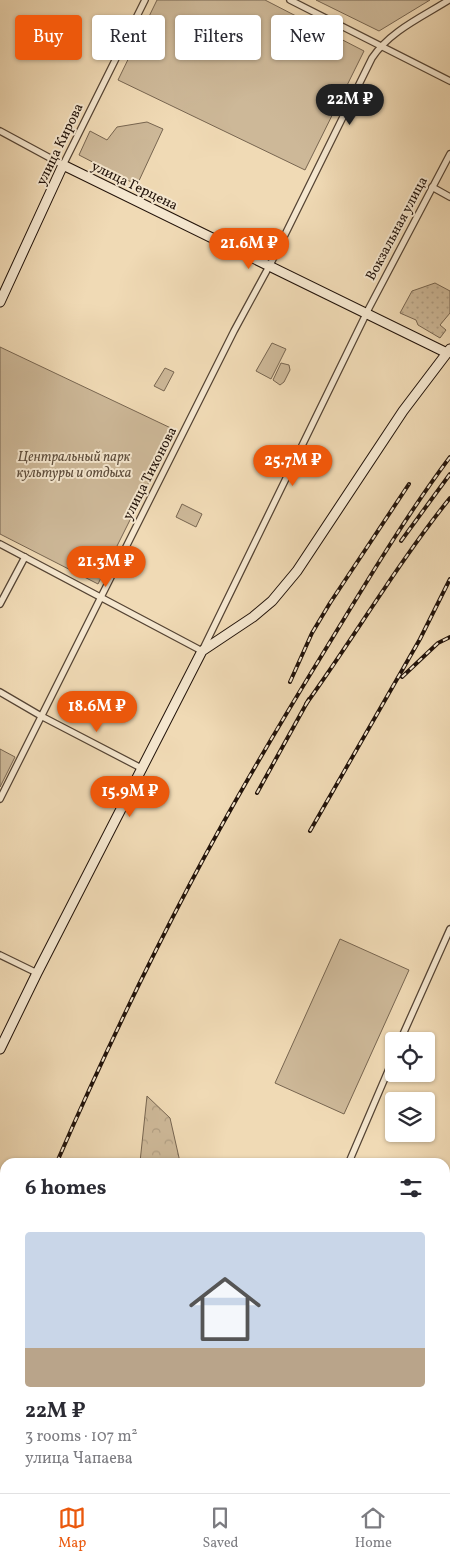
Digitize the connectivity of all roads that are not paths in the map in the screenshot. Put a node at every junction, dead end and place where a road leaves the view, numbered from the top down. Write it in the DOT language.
graph roads {
  1 [pos="145,0"];
  2 [pos="290,0"];
  3 [pos="449,0"];
  4 [pos="381,46"];
  5 [pos="450,81"];
  6 [pos="0,131"];
  7 [pos="450,154"];
  8 [pos="63,165"];
  9 [pos="432,187"];
  10 [pos="450,197"];
  11 [pos="269,267"];
  12 [pos="0,302"];
  13 [pos="366,314"];
  14 [pos="448,351"];
  15 [pos="0,544"];
  16 [pos="25,557"];
  17 [pos="100,597"];
  18 [pos="0,604"];
  19 [pos="202,651"];
  20 [pos="0,692"];
  21 [pos="41,716"];
  22 [pos="142,769"];
  23 [pos="0,799"];
  24 [pos="450,929"];
  25 [pos="0,955"];
  26 [pos="37,973"];
  27 [pos="404,1032"];
  28 [pos="0,1049"];
  29 [pos="385,1077"];
  30 [pos="351,1158"];
  1 -- 8 [label="street, улица Кирова"];
  2 -- 4 [label="street"];
  3 -- 4 [label="street, улица Тихонова"];
  4 -- 5 [label="street"];
  4 -- 11 [label="street, улица Тихонова"];
  6 -- 8 [label="street, улица Герцена"];
  7 -- 9 [label="street, Вокзальная улица"];
  8 -- 11 [label="main road, улица Герцена"];
  8 -- 12 [label="main road, улица Кирова"];
  9 -- 10 [label="street"];
  9 -- 13 [label="street, Вокзальная улица"];
  11 -- 13 [label="main road, улица Герцена"];
  11 -- 17 [label="street, улица Тихонова"];
  13 -- 14 [label="main road, улица Герцена"];
  13 -- 19 [label="street, Вокзальная улица"];
  14 -- 19 [label="main road"];
  15 -- 16 [label="street"];
  16 -- 17 [label="street"];
  16 -- 18 [label="street"];
  17 -- 19 [label="street"];
  17 -- 21 [label="street, улица Тихонова"];
  19 -- 22 [label="main road"];
  20 -- 21 [label="street"];
  21 -- 22 [label="street"];
  21 -- 23 [label="street, улица Тихонова"];
  22 -- 26 [label="main road"];
  24 -- 27 [label="street"];
  25 -- 26 [label="street"];
  26 -- 28 [label="main road"];
  29 -- 30 [label="street"];
}
